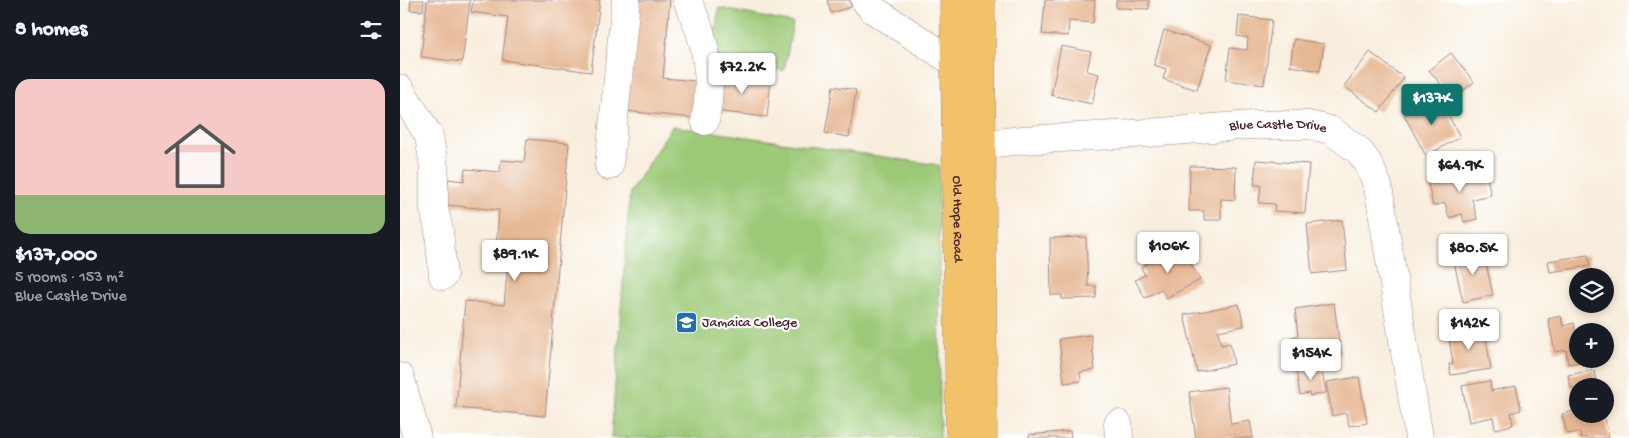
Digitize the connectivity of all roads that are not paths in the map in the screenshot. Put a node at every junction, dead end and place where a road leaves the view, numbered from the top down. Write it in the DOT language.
graph roads {
  1 [pos="626,0"];
  2 [pos="687,0"];
  3 [pos="865,0"];
  4 [pos="954,0"];
  5 [pos="981,0"];
  6 [pos="955,63"];
  7 [pos="400,89"];
  8 [pos="705,121"];
  9 [pos="969,147"];
  10 [pos="609,166"];
  11 [pos="443,276"];
  12 [pos="400,377"];
  13 [pos="417,438"];
  14 [pos="960,438"];
  15 [pos="983,438"];
  16 [pos="1419,438"];
  1 -- 10 [label="street"];
  2 -- 8 [label="street"];
  3 -- 6 [label="street"];
  4 -- 6 [label="main road, Old Hope Road"];
  5 -- 9 [label="main road, Old Hope Road"];
  6 -- 9 [label="main road, Old Hope Road"];
  7 -- 11 [label="street"];
  9 -- 14 [label="main road, Old Hope Road"];
  9 -- 15 [label="main road, Old Hope Road"];
  9 -- 16 [label="street, Blue Castle Drive"];
  12 -- 13 [label="street"];
}
